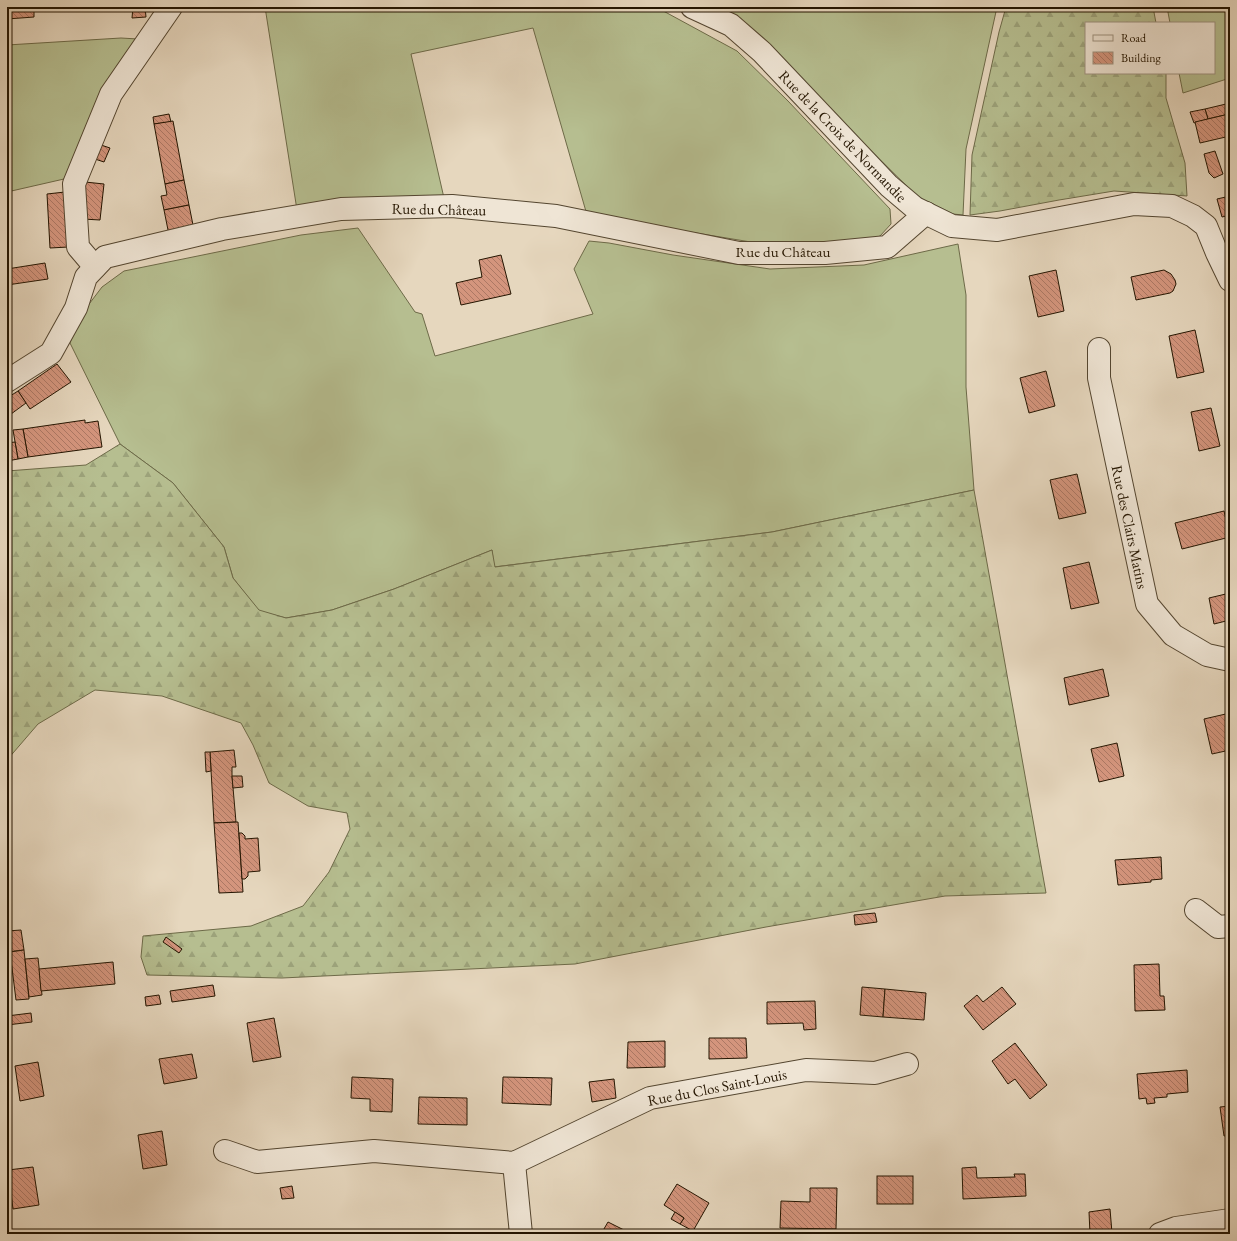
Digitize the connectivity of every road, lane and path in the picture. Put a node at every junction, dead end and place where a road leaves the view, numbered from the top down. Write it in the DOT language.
graph roads {
  1 [pos="171,7"];
  2 [pos="692,7"];
  3 [pos="926,213"];
  4 [pos="95,267"];
  5 [pos="1230,280"];
  6 [pos="1099,349"];
  7 [pos="7,381"];
  8 [pos="1230,660"];
  9 [pos="1196,910"];
  10 [pos="1230,926"];
  11 [pos="907,1064"];
  12 [pos="225,1151"];
  13 [pos="514,1163"];
  14 [pos="1230,1220"];
  15 [pos="521,1234"];
  16 [pos="1160,1234"];
  1 -- 4 [label="street"];
  2 -- 3 [label="street, Rue de la Croix de Normandie"];
  3 -- 4 [label="street, Rue du Château"];
  3 -- 5 [label="street, Rue de la Croix de Normandie"];
  4 -- 7 [label="street, Rue du Château"];
  6 -- 8 [label="street, Rue des Clairs Matins"];
  9 -- 10 [label="street"];
  11 -- 13 [label="street, Rue du Clos Saint-Louis"];
  12 -- 13 [label="street"];
  13 -- 15 [label="street"];
  14 -- 16 [label="street"];
}
